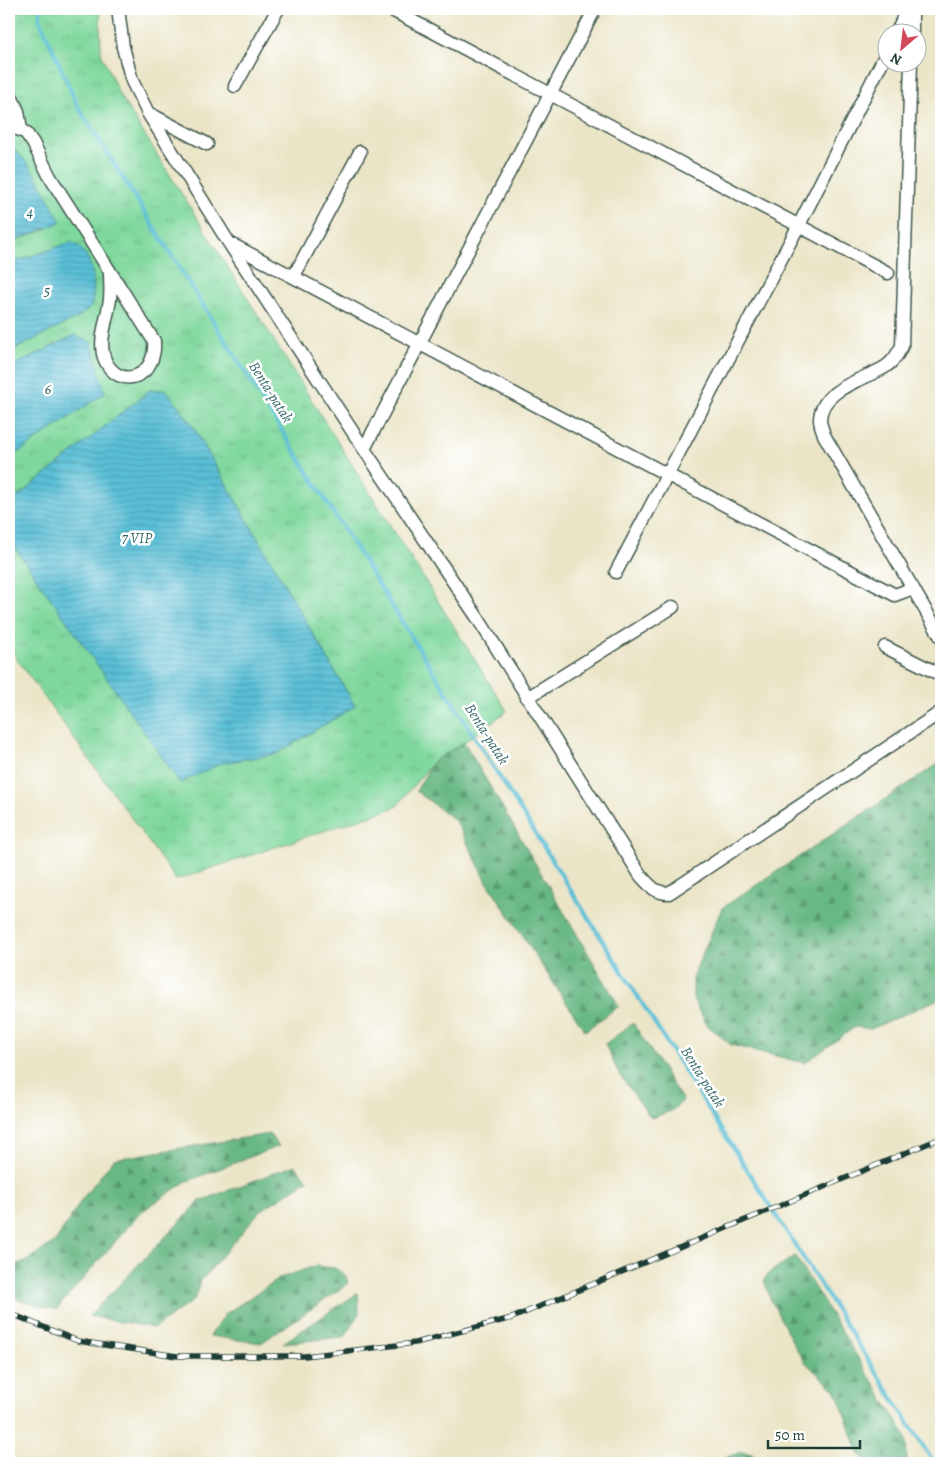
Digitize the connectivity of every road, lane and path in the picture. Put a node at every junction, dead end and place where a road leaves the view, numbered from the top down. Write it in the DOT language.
graph roads {
  1 [pos="118,9"];
  2 [pos="278,9"];
  3 [pos="390,9"];
  4 [pos="595,9"];
  5 [pos="907,9"];
  6 [pos="912,9"];
  7 [pos="901,22"];
  8 [pos="912,22"];
  9 [pos="878,70"];
  10 [pos="911,72"];
  11 [pos="235,86"];
  12 [pos="9,92"];
  13 [pos="550,93"];
  14 [pos="148,113"];
  15 [pos="15,130"];
  16 [pos="207,144"];
  17 [pos="360,152"];
  18 [pos="799,225"];
  19 [pos="230,243"];
  20 [pos="110,272"];
  21 [pos="888,273"];
  22 [pos="294,276"];
  23 [pos="419,343"];
  24 [pos="364,449"];
  25 [pos="666,474"];
  26 [pos="616,572"];
  27 [pos="913,588"];
  28 [pos="673,608"];
  29 [pos="941,637"];
  30 [pos="885,646"];
  31 [pos="941,675"];
  32 [pos="527,698"];
  33 [pos="941,712"];
  1 -- 14 [label="lane"];
  2 -- 11 [label="lane"];
  3 -- 13 [label="lane"];
  4 -- 13 [label="lane"];
  5 -- 7 [label="lane"];
  6 -- 8 [label="lane"];
  9 -- 18 [label="lane"];
  10 -- 27 [label="lane"];
  12 -- 15 [label="lane"];
  13 -- 18 [label="lane"];
  13 -- 23 [label="lane"];
  14 -- 16 [label="lane"];
  14 -- 19 [label="lane"];
  15 -- 20 [label="lane"];
  17 -- 22 [label="lane"];
  18 -- 21 [label="lane"];
  18 -- 25 [label="lane"];
  19 -- 22 [label="lane"];
  19 -- 24 [label="lane"];
  20 -- 20 [label="lane"];
  22 -- 23 [label="lane"];
  23 -- 24 [label="lane"];
  23 -- 25 [label="lane"];
  24 -- 32 [label="lane"];
  25 -- 26 [label="lane"];
  25 -- 27 [label="lane"];
  27 -- 29 [label="lane"];
  28 -- 32 [label="lane"];
  30 -- 31 [label="lane"];
  32 -- 33 [label="lane"];
}
